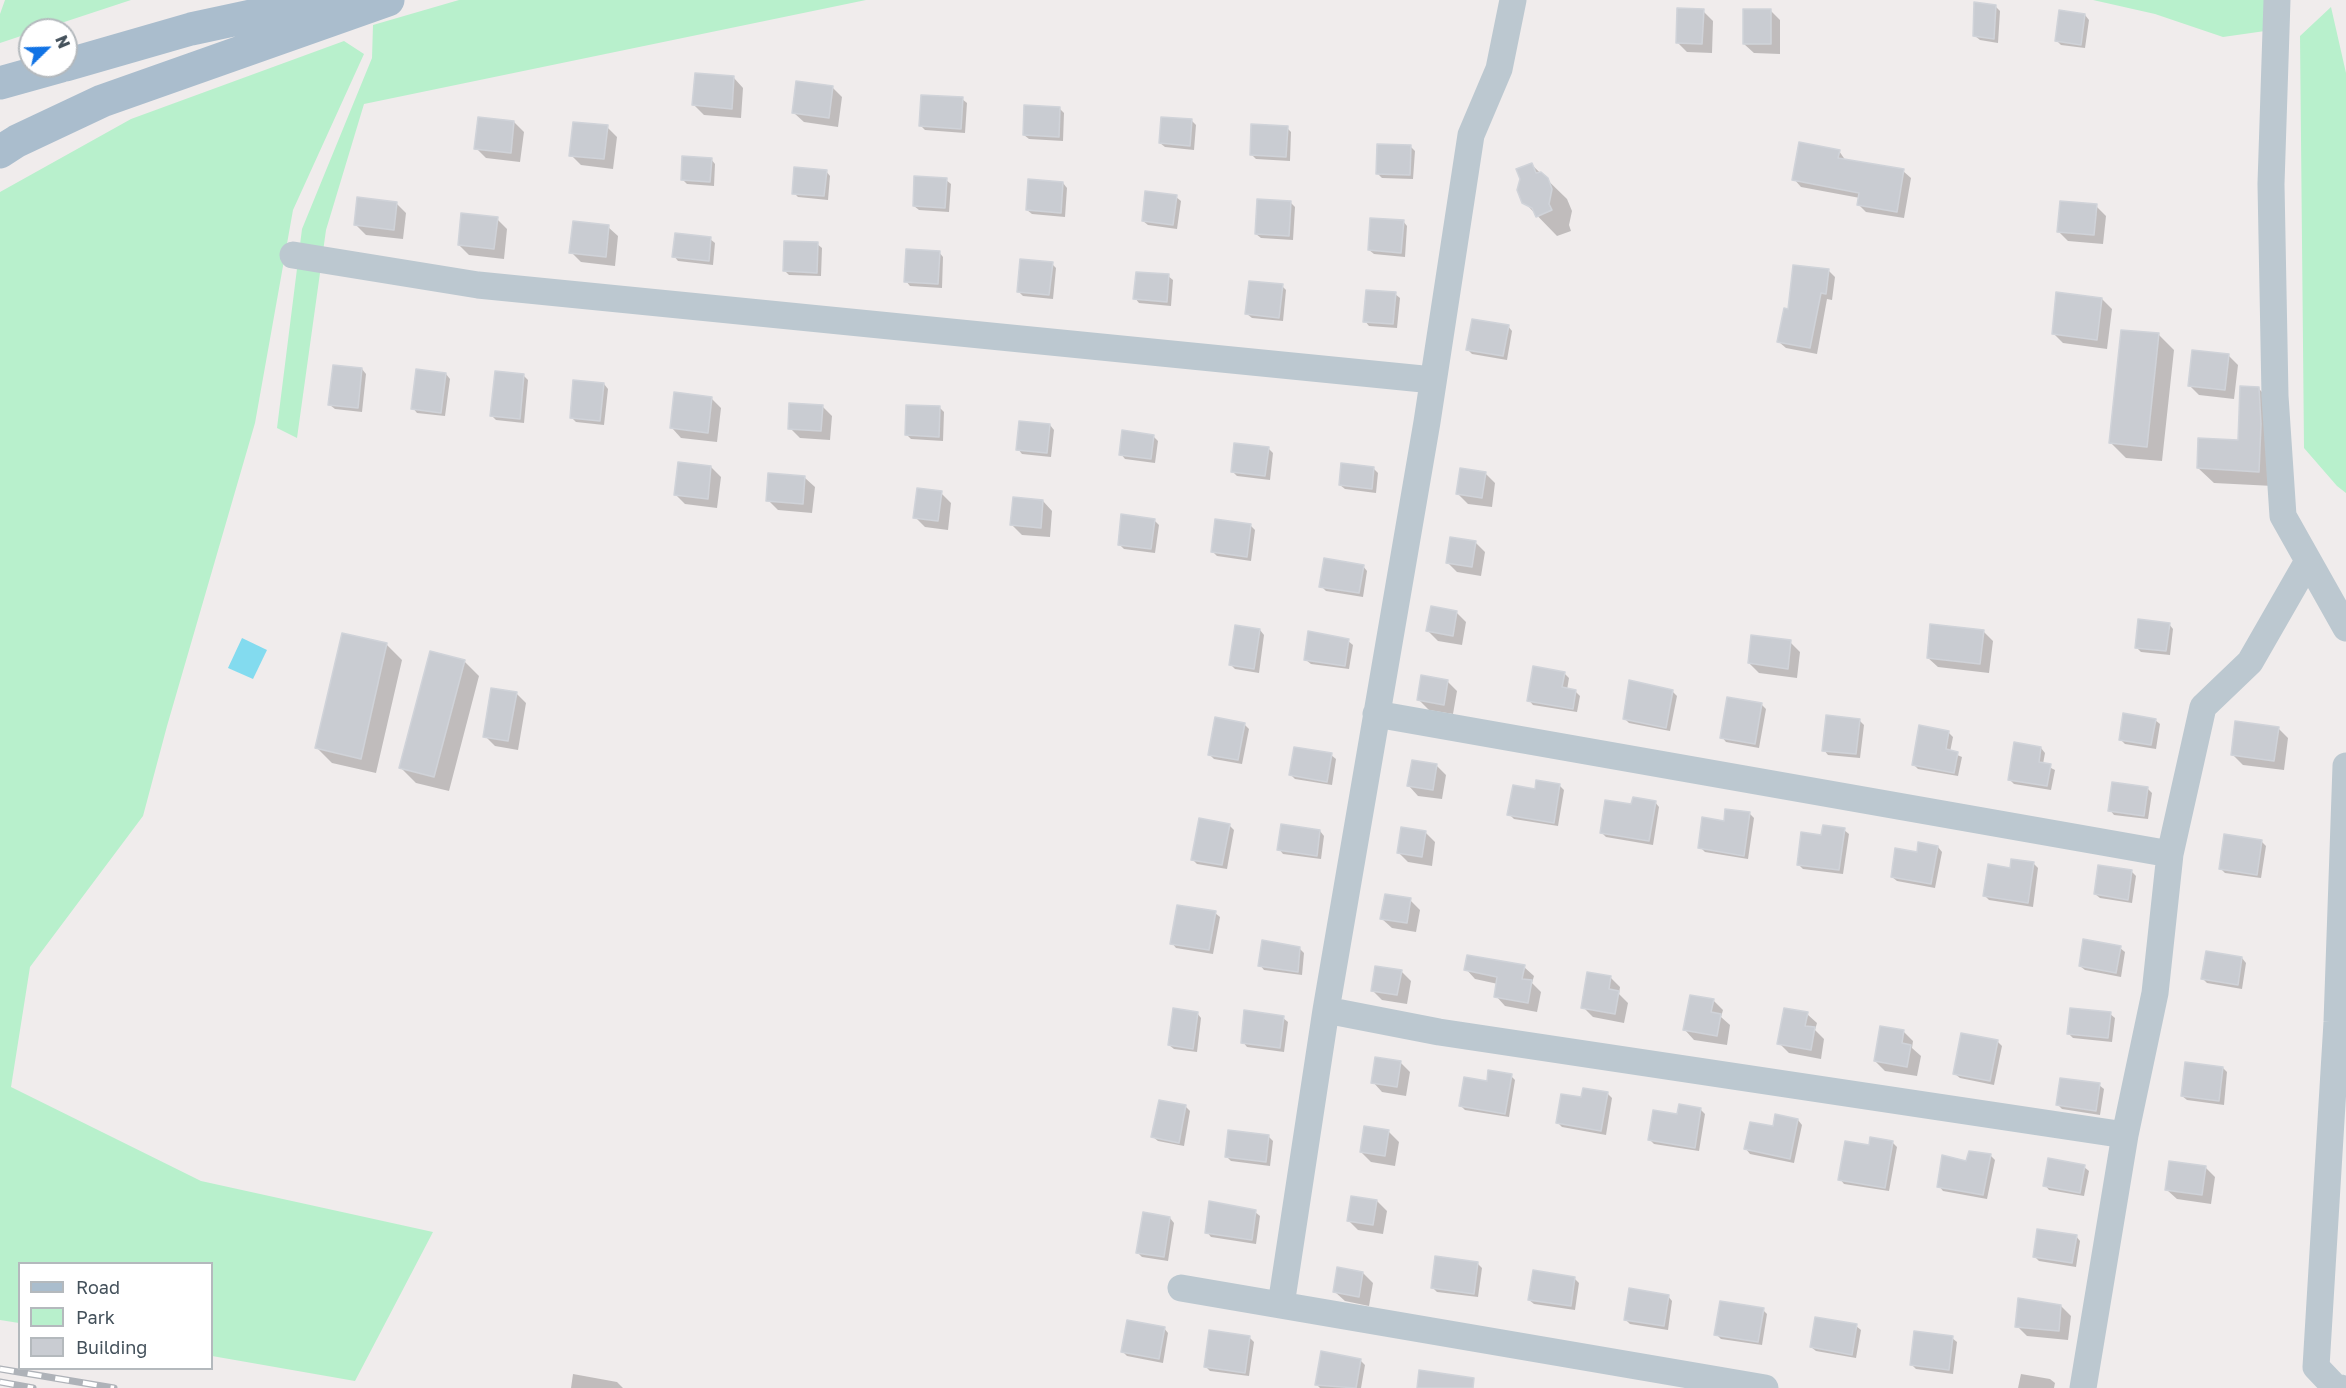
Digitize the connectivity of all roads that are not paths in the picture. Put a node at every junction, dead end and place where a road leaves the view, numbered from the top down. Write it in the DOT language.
graph roads {
  1 [pos="325,0"];
  2 [pos="388,0"];
  3 [pos="1513,0"];
  4 [pos="2277,0"];
  5 [pos="78,62"];
  6 [pos="18,78"];
  7 [pos="0,83"];
  8 [pos="0,152"];
  9 [pos="293,255"];
  10 [pos="1433,380"];
  11 [pos="2308,561"];
  12 [pos="2346,628"];
  13 [pos="1376,714"];
  14 [pos="2346,765"];
  15 [pos="2170,854"];
  16 [pos="2342,1001"];
  17 [pos="1326,1010"];
  18 [pos="2125,1135"];
  19 [pos="1180,1288"];
  20 [pos="1281,1305"];
  21 [pos="1765,1388"];
  22 [pos="2083,1388"];
  23 [pos="2341,1388"];
  1 -- 5 [label="main road"];
  2 -- 8 [label="main road"];
  3 -- 10 [label="street"];
  4 -- 11 [label="street"];
  6 -- 7 [label="main road"];
  9 -- 10 [label="street"];
  10 -- 13 [label="street"];
  11 -- 12 [label="street"];
  11 -- 15 [label="street"];
  13 -- 15 [label="street"];
  13 -- 17 [label="street"];
  14 -- 16 [label="street"];
  15 -- 18 [label="street"];
  16 -- 23 [label="street"];
  17 -- 18 [label="street"];
  17 -- 20 [label="street"];
  18 -- 22 [label="street"];
  19 -- 20 [label="street"];
  20 -- 21 [label="street"];
}
